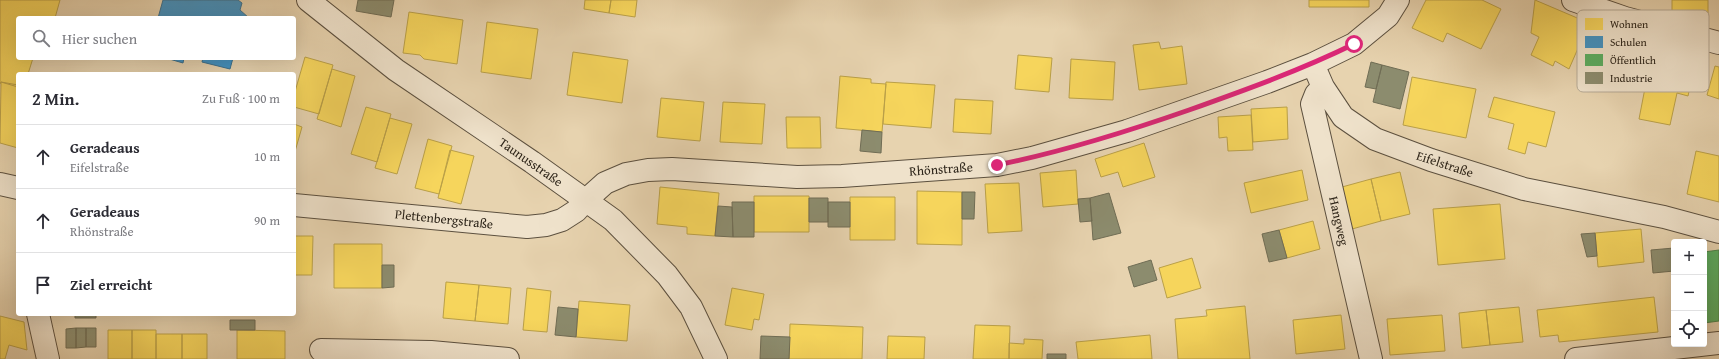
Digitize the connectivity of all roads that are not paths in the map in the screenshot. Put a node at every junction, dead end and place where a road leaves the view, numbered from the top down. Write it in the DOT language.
graph roads {
  1 [pos="308,0"];
  2 [pos="1398,0"];
  3 [pos="1573,0"];
  4 [pos="1602,10"];
  5 [pos="1709,40"];
  6 [pos="1719,43"];
  7 [pos="1313,64"];
  8 [pos="1323,87"];
  9 [pos="0,184"];
  10 [pos="16,188"];
  11 [pos="586,200"];
  12 [pos="296,205"];
  13 [pos="1719,232"];
  14 [pos="38,316"];
  15 [pos="1719,343"];
  16 [pos="321,350"];
  17 [pos="48,359"];
  18 [pos="508,359"];
  19 [pos="716,359"];
  20 [pos="1371,359"];
  21 [pos="1576,359"];
  1 -- 11 [label="street, Taunusstraße"];
  2 -- 7 [label="street"];
  3 -- 4 [label="street"];
  5 -- 6 [label="street"];
  7 -- 8 [label="street, Eifelstraße"];
  7 -- 11 [label="street, Rhönstraße"];
  8 -- 13 [label="street, Eifelstraße"];
  8 -- 20 [label="street, Hangweg"];
  9 -- 10 [label="street"];
  11 -- 12 [label="street, Plettenbergstraße"];
  11 -- 19 [label="street, Taunusstraße"];
  14 -- 17 [label="street"];
  15 -- 21 [label="street"];
  16 -- 18 [label="street"];
}
